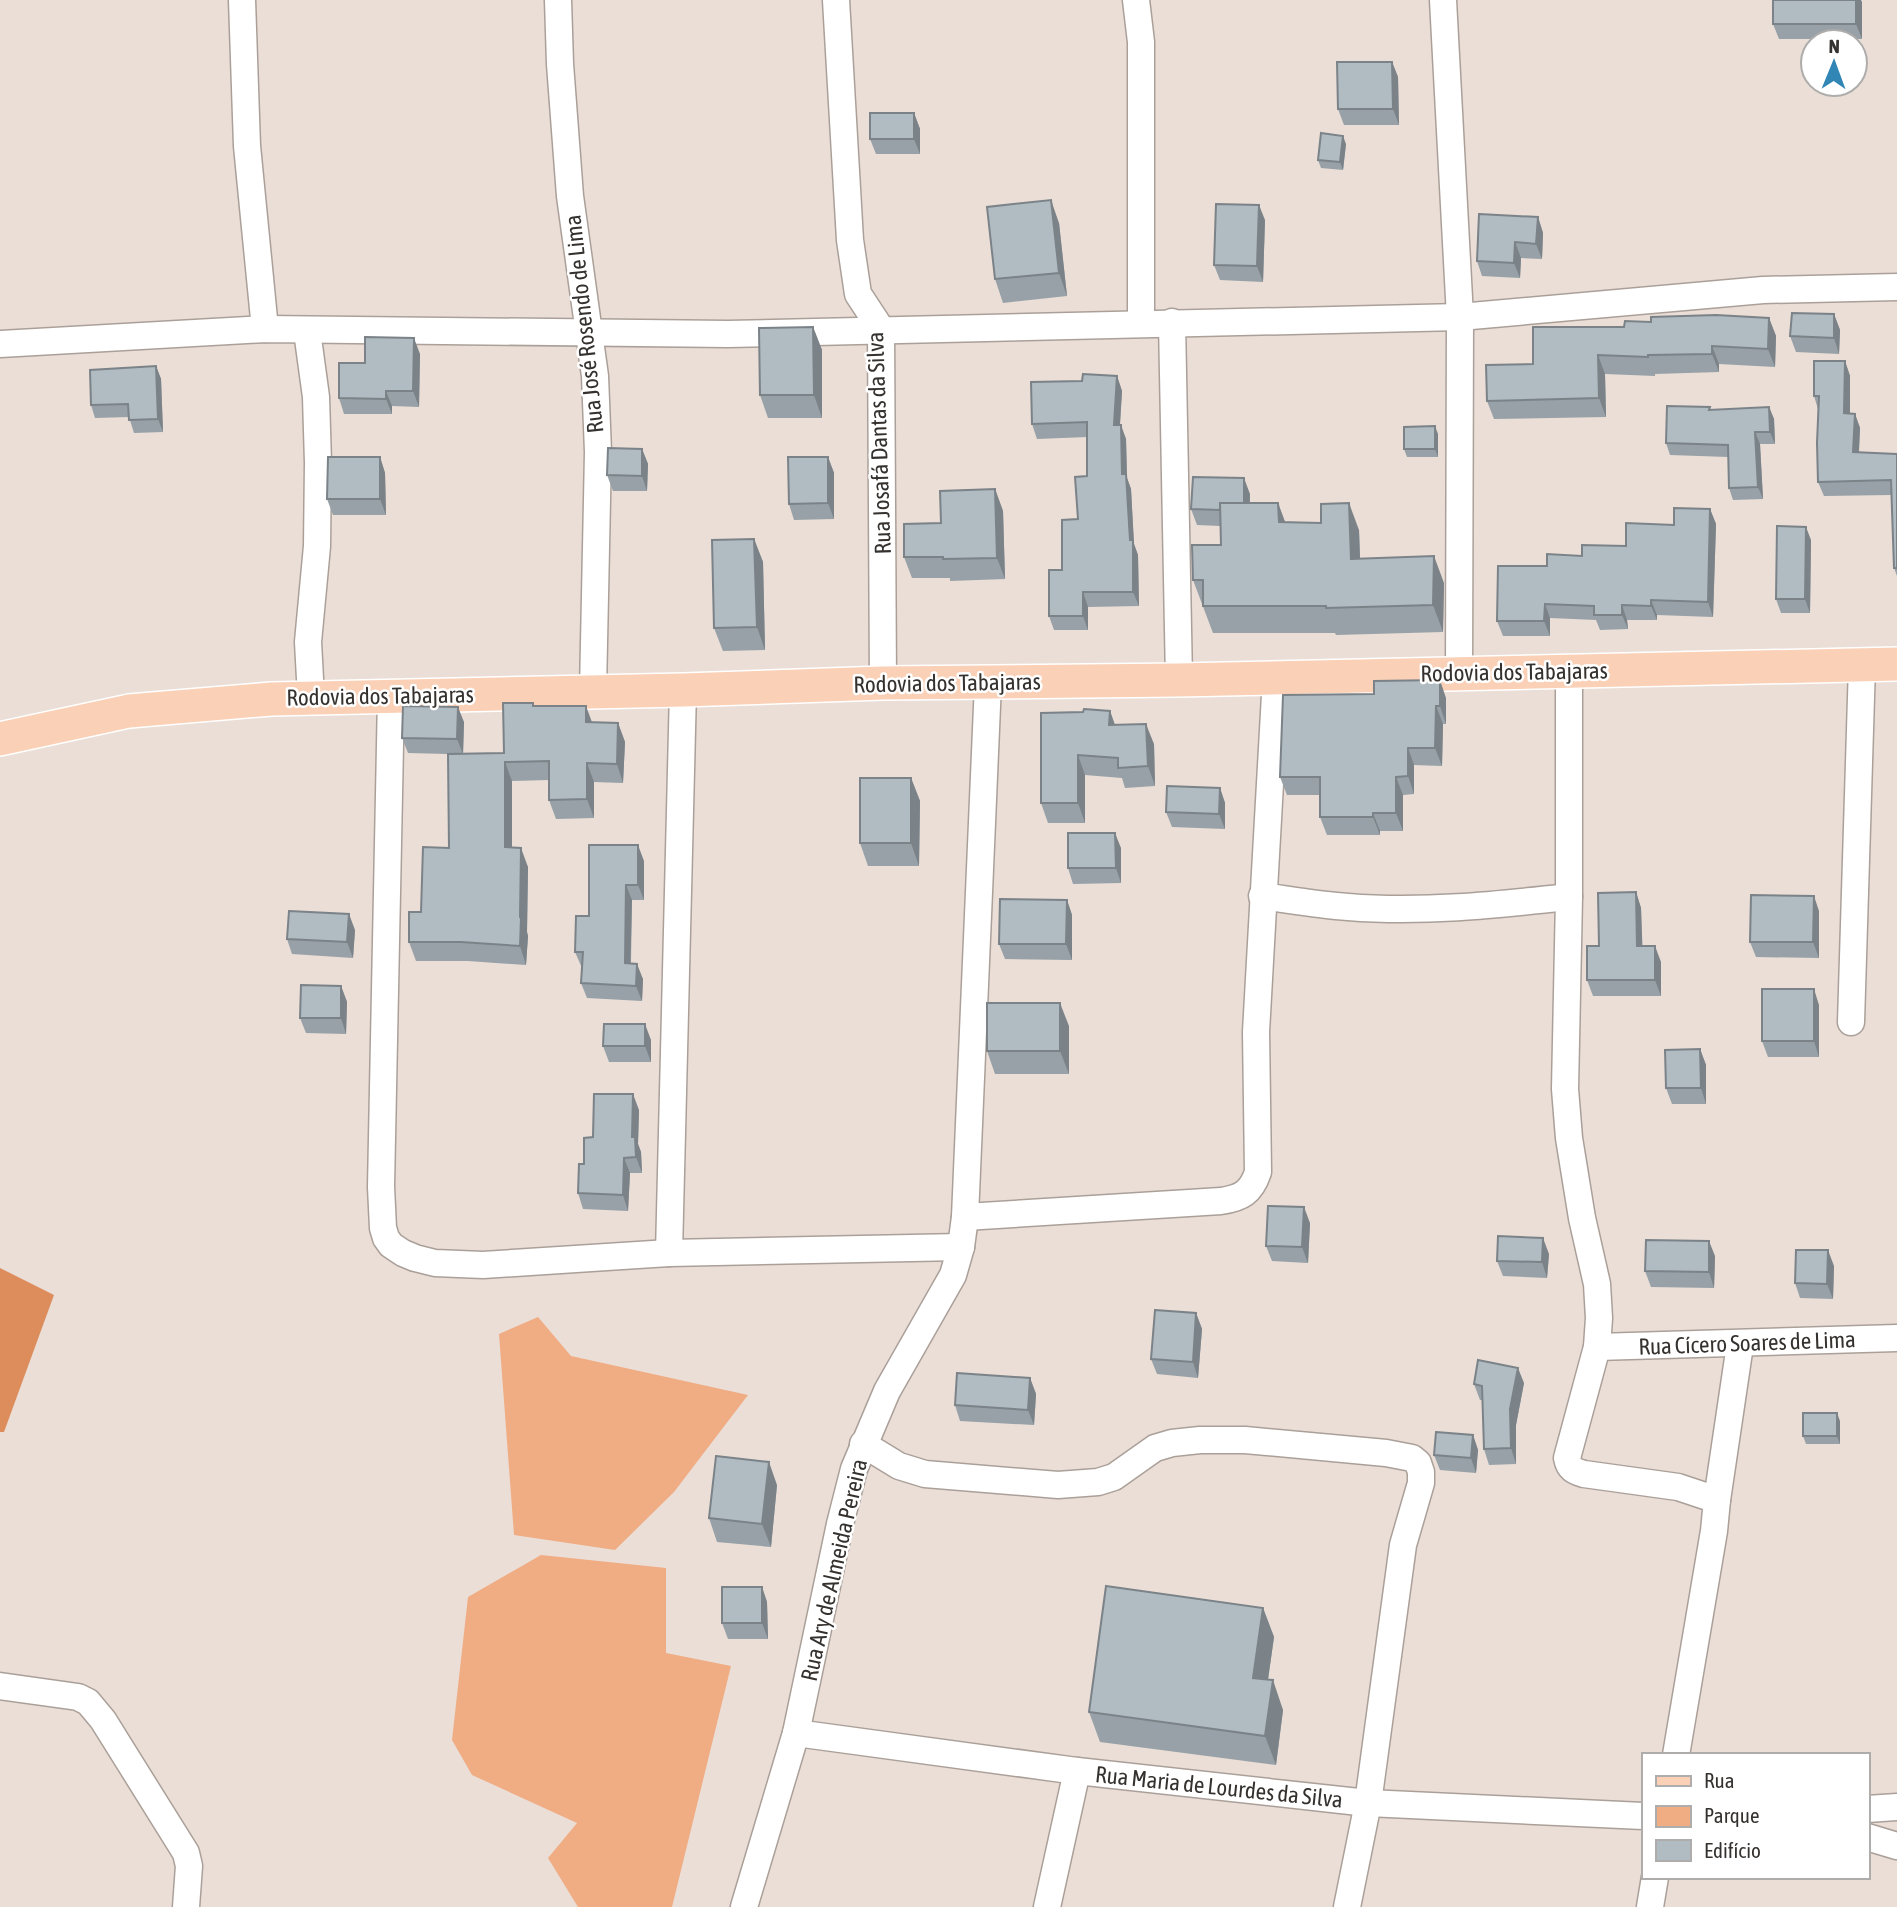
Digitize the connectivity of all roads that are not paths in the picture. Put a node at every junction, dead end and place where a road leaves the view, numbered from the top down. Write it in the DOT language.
graph roads {
  1 [pos="242,0"];
  2 [pos="558,0"];
  3 [pos="836,0"];
  4 [pos="1136,0"];
  5 [pos="1443,0"];
  6 [pos="1897,287"];
  7 [pos="1460,317"];
  8 [pos="1172,322"];
  9 [pos="1141,323"];
  10 [pos="881,329"];
  11 [pos="265,330"];
  12 [pos="307,331"];
  13 [pos="590,332"];
  14 [pos="0,344"];
  15 [pos="1897,664"];
  16 [pos="1862,665"];
  17 [pos="1569,671"];
  18 [pos="1459,674"];
  19 [pos="1276,677"];
  20 [pos="1179,680"];
  21 [pos="883,683"];
  22 [pos="988,683"];
  23 [pos="683,690"];
  24 [pos="593,691"];
  25 [pos="391,696"];
  26 [pos="311,697"];
  27 [pos="0,739"];
  28 [pos="1262,896"];
  29 [pos="1569,897"];
  30 [pos="1851,1022"];
  31 [pos="965,1217"];
  32 [pos="961,1247"];
  33 [pos="669,1253"];
  34 [pos="1897,1338"];
  35 [pos="1740,1345"];
  36 [pos="1597,1348"];
  37 [pos="863,1444"];
  38 [pos="1717,1500"];
  39 [pos="0,1686"];
  40 [pos="796,1733"];
  41 [pos="1676,1753"];
  42 [pos="1077,1771"];
  43 [pos="1368,1803"];
  44 [pos="1897,1807"];
  45 [pos="1869,1808"];
  46 [pos="1642,1816"];
  47 [pos="1869,1838"];
  48 [pos="1897,1846"];
  49 [pos="1655,1879"];
  50 [pos="186,1907"];
  51 [pos="744,1907"];
  52 [pos="1047,1907"];
  53 [pos="1347,1907"];
  54 [pos="1650,1907"];
  1 -- 11 [label="street"];
  2 -- 13 [label="street, Rua José Rosendo de Lima"];
  3 -- 10 [label="street, Rua Josafá Dantas da Silva"];
  4 -- 9 [label="street"];
  5 -- 7 [label="street"];
  6 -- 7 [label="street"];
  7 -- 8 [label="street"];
  7 -- 18 [label="street"];
  8 -- 9 [label="street"];
  8 -- 20 [label="street"];
  9 -- 10 [label="street"];
  10 -- 13 [label="street"];
  10 -- 21 [label="street, Rua Josafá Dantas da Silva"];
  11 -- 12 [label="street"];
  11 -- 14 [label="street"];
  12 -- 13 [label="street"];
  12 -- 26 [label="street"];
  13 -- 24 [label="street, Rua José Rosendo de Lima"];
  15 -- 16 [label="main road, Rodovia dos Tabajaras"];
  16 -- 17 [label="main road, Rodovia dos Tabajaras"];
  16 -- 30 [label="street"];
  17 -- 18 [label="main road, Rodovia dos Tabajaras"];
  17 -- 29 [label="street"];
  18 -- 19 [label="main road, Rodovia dos Tabajaras"];
  19 -- 20 [label="main road, Rodovia dos Tabajaras"];
  19 -- 28 [label="street"];
  20 -- 22 [label="main road, Rodovia dos Tabajaras"];
  21 -- 22 [label="main road, Rodovia dos Tabajaras"];
  21 -- 23 [label="main road, Rodovia dos Tabajaras"];
  22 -- 31 [label="street, Rua Ary de Almeida Pereira"];
  23 -- 24 [label="main road, Rodovia dos Tabajaras"];
  23 -- 33 [label="street"];
  24 -- 25 [label="main road, Rodovia dos Tabajaras"];
  25 -- 26 [label="main road, Rodovia dos Tabajaras"];
  25 -- 33 [label="street"];
  26 -- 27 [label="main road, Rodovia dos Tabajaras"];
  28 -- 29 [label="street"];
  28 -- 31 [label="street"];
  29 -- 36 [label="street"];
  31 -- 32 [label="street, Rua Ary de Almeida Pereira"];
  32 -- 33 [label="street"];
  32 -- 37 [label="street, Rua Ary de Almeida Pereira"];
  34 -- 35 [label="street, Rua Cícero Soares de Lima"];
  35 -- 36 [label="street, Rua Cícero Soares de Lima"];
  35 -- 38 [label="street"];
  36 -- 38 [label="street"];
  37 -- 40 [label="street, Rua Ary de Almeida Pereira"];
  37 -- 43 [label="street"];
  38 -- 41 [label="street"];
  39 -- 50 [label="street"];
  40 -- 42 [label="street, Rua Maria de Lourdes da Silva"];
  40 -- 51 [label="street, Rua Ary de Almeida Pereira"];
  42 -- 43 [label="street, Rua Maria de Lourdes da Silva"];
  42 -- 52 [label="street"];
  43 -- 46 [label="street, Rua Maria de Lourdes da Silva"];
  43 -- 53 [label="street"];
  44 -- 45 [label="street"];
  47 -- 48 [label="street"];
  49 -- 54 [label="street"];
}
